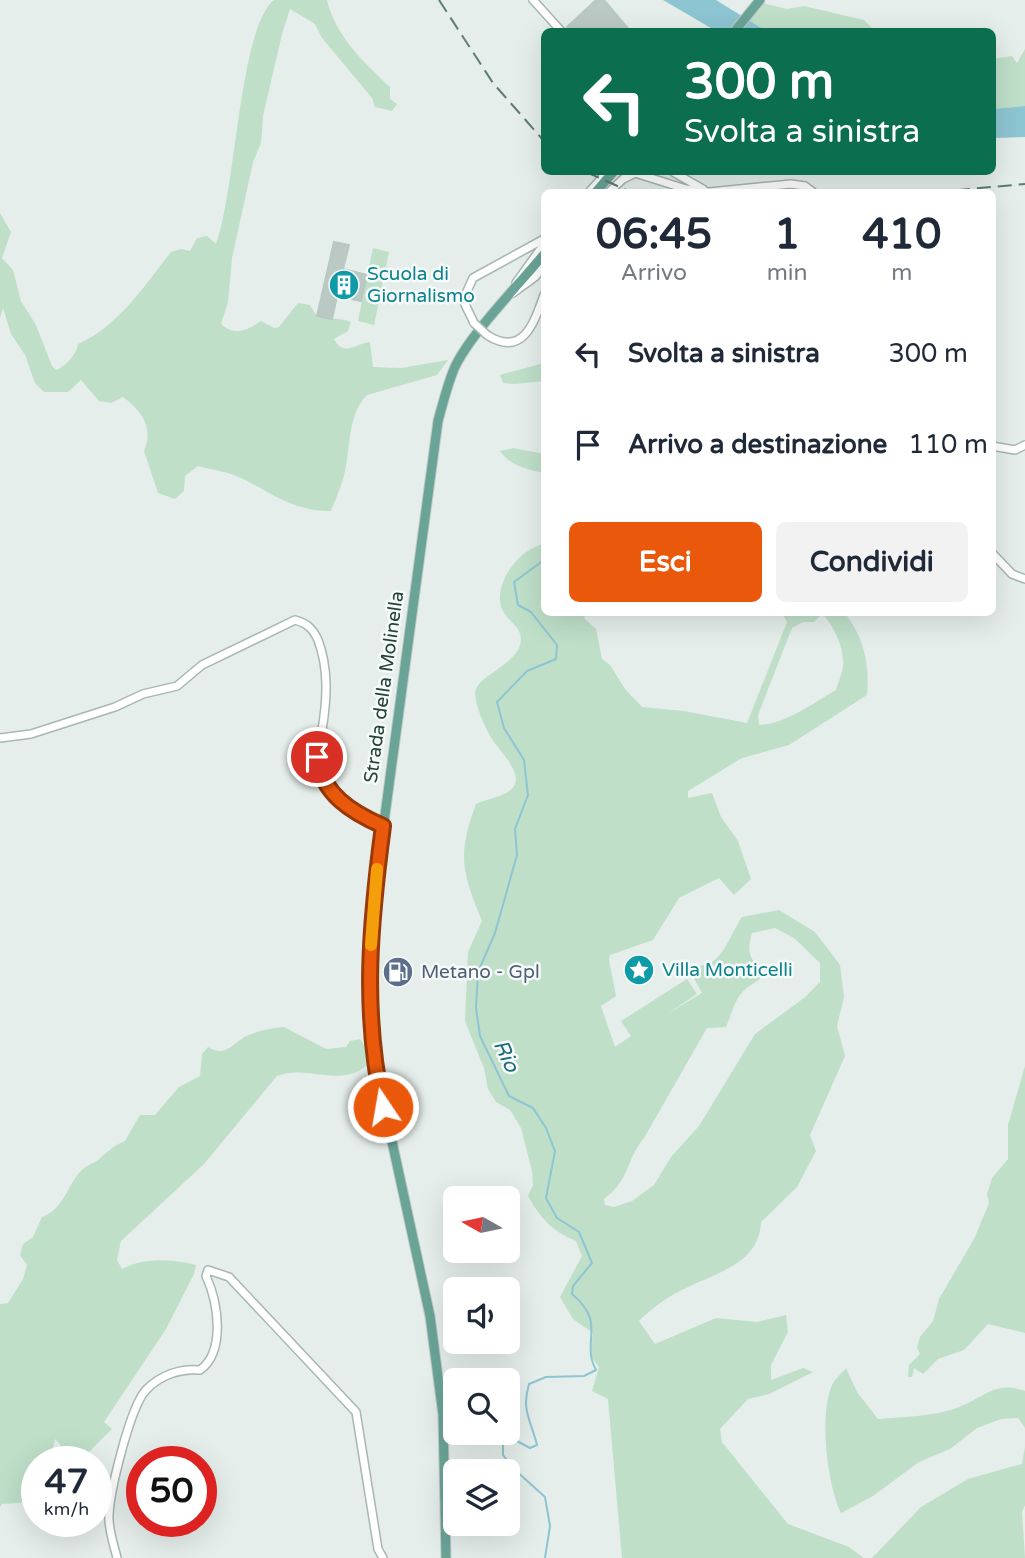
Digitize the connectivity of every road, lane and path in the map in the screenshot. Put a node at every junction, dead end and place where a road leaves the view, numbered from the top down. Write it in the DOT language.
graph roads {
  1 [pos="533,0"];
  2 [pos="760,0"];
  3 [pos="558,28"];
  4 [pos="737,28"];
  5 [pos="604,175"];
  6 [pos="610,175"];
  7 [pos="630,175"];
  8 [pos="646,175"];
  9 [pos="678,175"];
  10 [pos="685,175"];
  11 [pos="692,183"];
  12 [pos="591,189"];
  13 [pos="599,189"];
  14 [pos="610,189"];
  15 [pos="686,189"];
  16 [pos="703,189"];
  17 [pos="740,189"];
  18 [pos="809,189"];
  19 [pos="541,244"];
  20 [pos="541,246"];
  21 [pos="541,258"];
  22 [pos="541,270"];
  23 [pos="510,296"];
  24 [pos="541,302"];
  25 [pos="1025,445"];
  26 [pos="996,447"];
  27 [pos="996,557"];
  28 [pos="1025,579"];
  29 [pos="0,738"];
  30 [pos="383,826"];
  31 [pos="117,1558"];
  32 [pos="383,1558"];
  33 [pos="446,1558"];
  1 -- 3 [label="street"];
  2 -- 4 [label="main road"];
  5 -- 12 [label="street"];
  6 -- 13 [label="main road"];
  7 -- 14 [label="street"];
  8 -- 15 [label="street"];
  9 -- 11 [label="street"];
  10 -- 11 [label="street"];
  11 -- 16 [label="street"];
  17 -- 18 [label="street"];
  19 -- 24 [label="street, Strada della Molinella, bridge"];
  20 -- 23 [label="street, Strada della Molinella"];
  21 -- 23 [label="main road, Strada della Molinella"];
  22 -- 23 [label="street, Strada della Molinella"];
  23 -- 30 [label="main road, Strada della Molinella"];
  25 -- 26 [label="street"];
  27 -- 28 [label="street"];
  29 -- 30 [label="street"];
  30 -- 33 [label="main road, Strada della Molinella"];
  31 -- 32 [label="street"];
}
